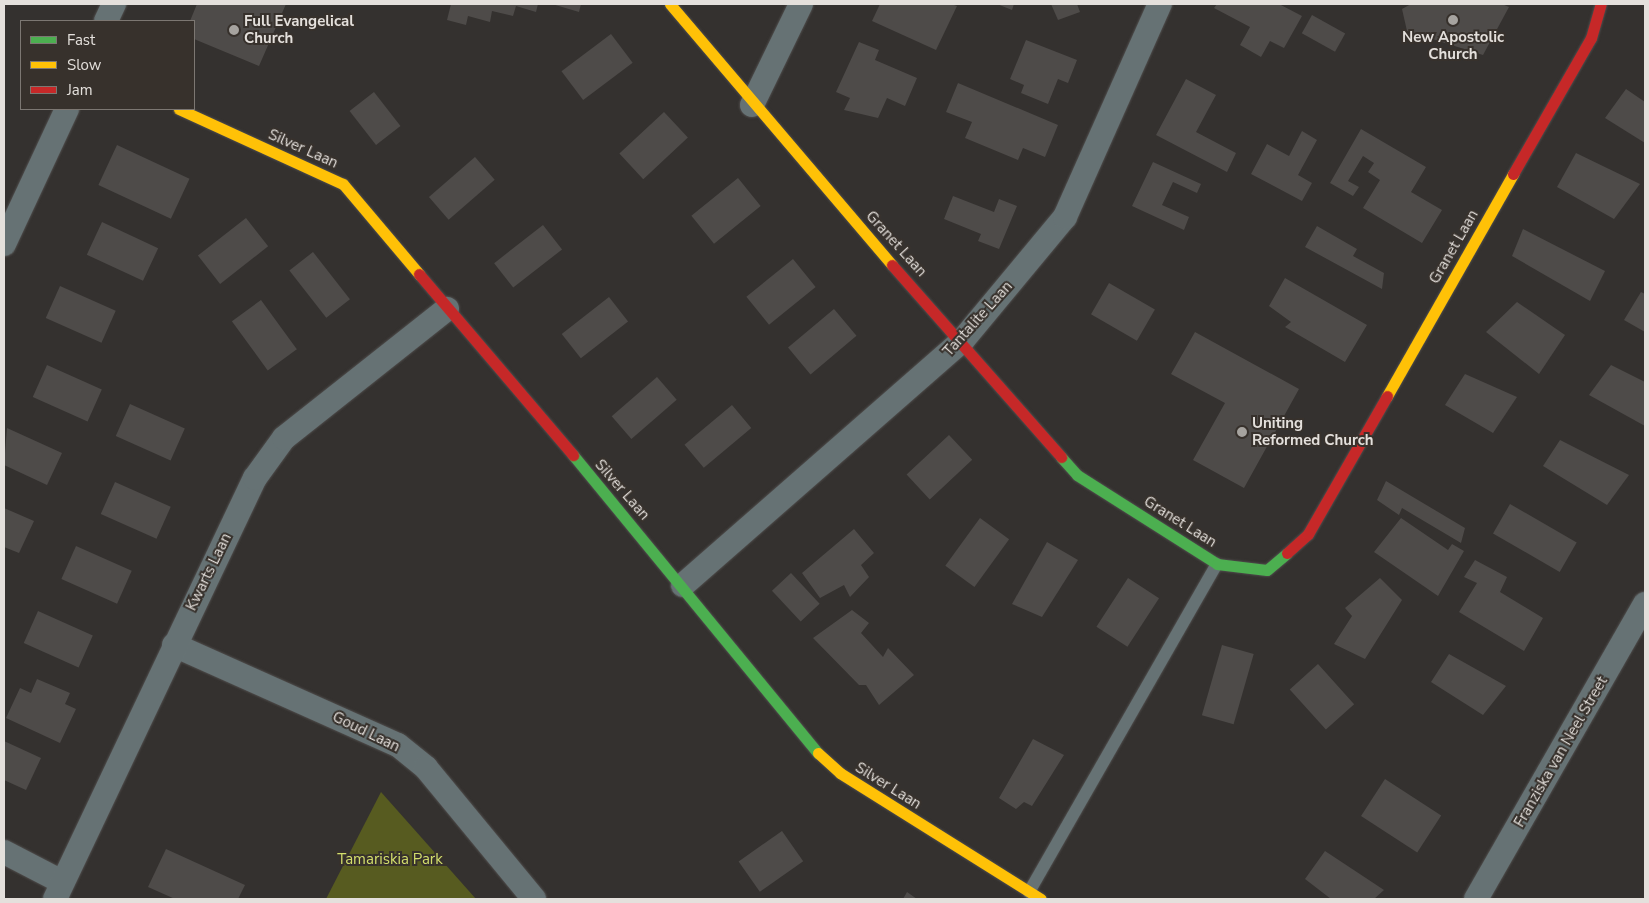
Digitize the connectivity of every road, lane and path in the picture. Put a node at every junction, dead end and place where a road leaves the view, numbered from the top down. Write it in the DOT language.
graph roads {
  1 [pos="114,4"];
  2 [pos="670,4"];
  3 [pos="801,4"];
  4 [pos="1160,4"];
  5 [pos="1601,4"];
  6 [pos="106,20"];
  7 [pos="752,105"];
  8 [pos="66,110"];
  9 [pos="181,110"];
  10 [pos="4,244"];
  11 [pos="447,309"];
  12 [pos="962,341"];
  13 [pos="1217,564"];
  14 [pos="683,585"];
  15 [pos="1645,604"];
  16 [pos="174,645"];
  17 [pos="4,852"];
  18 [pos="59,891"];
  19 [pos="1029,892"];
  20 [pos="534,899"];
  21 [pos="1041,899"];
  22 [pos="1476,899"];
  1 -- 6 [label="street"];
  2 -- 7 [label="street, Granet Laan"];
  3 -- 7 [label="street"];
  4 -- 12 [label="street, Tantalite Laan"];
  5 -- 13 [label="street, Granet Laan"];
  7 -- 12 [label="street, Granet Laan"];
  8 -- 10 [label="street"];
  9 -- 11 [label="street, Silver Laan"];
  11 -- 14 [label="street, Silver Laan"];
  11 -- 16 [label="street, Kwarts Laan"];
  12 -- 13 [label="street, Granet Laan"];
  12 -- 14 [label="street, Tantalite Laan"];
  13 -- 19 [label="lane"];
  14 -- 19 [label="street, Silver Laan"];
  15 -- 22 [label="street, Franziska van Neel Street"];
  16 -- 18 [label="street, Kwarts Laan"];
  16 -- 20 [label="street, Goud Laan"];
  17 -- 18 [label="street"];
  19 -- 21 [label="street, Silver Laan"];
}
